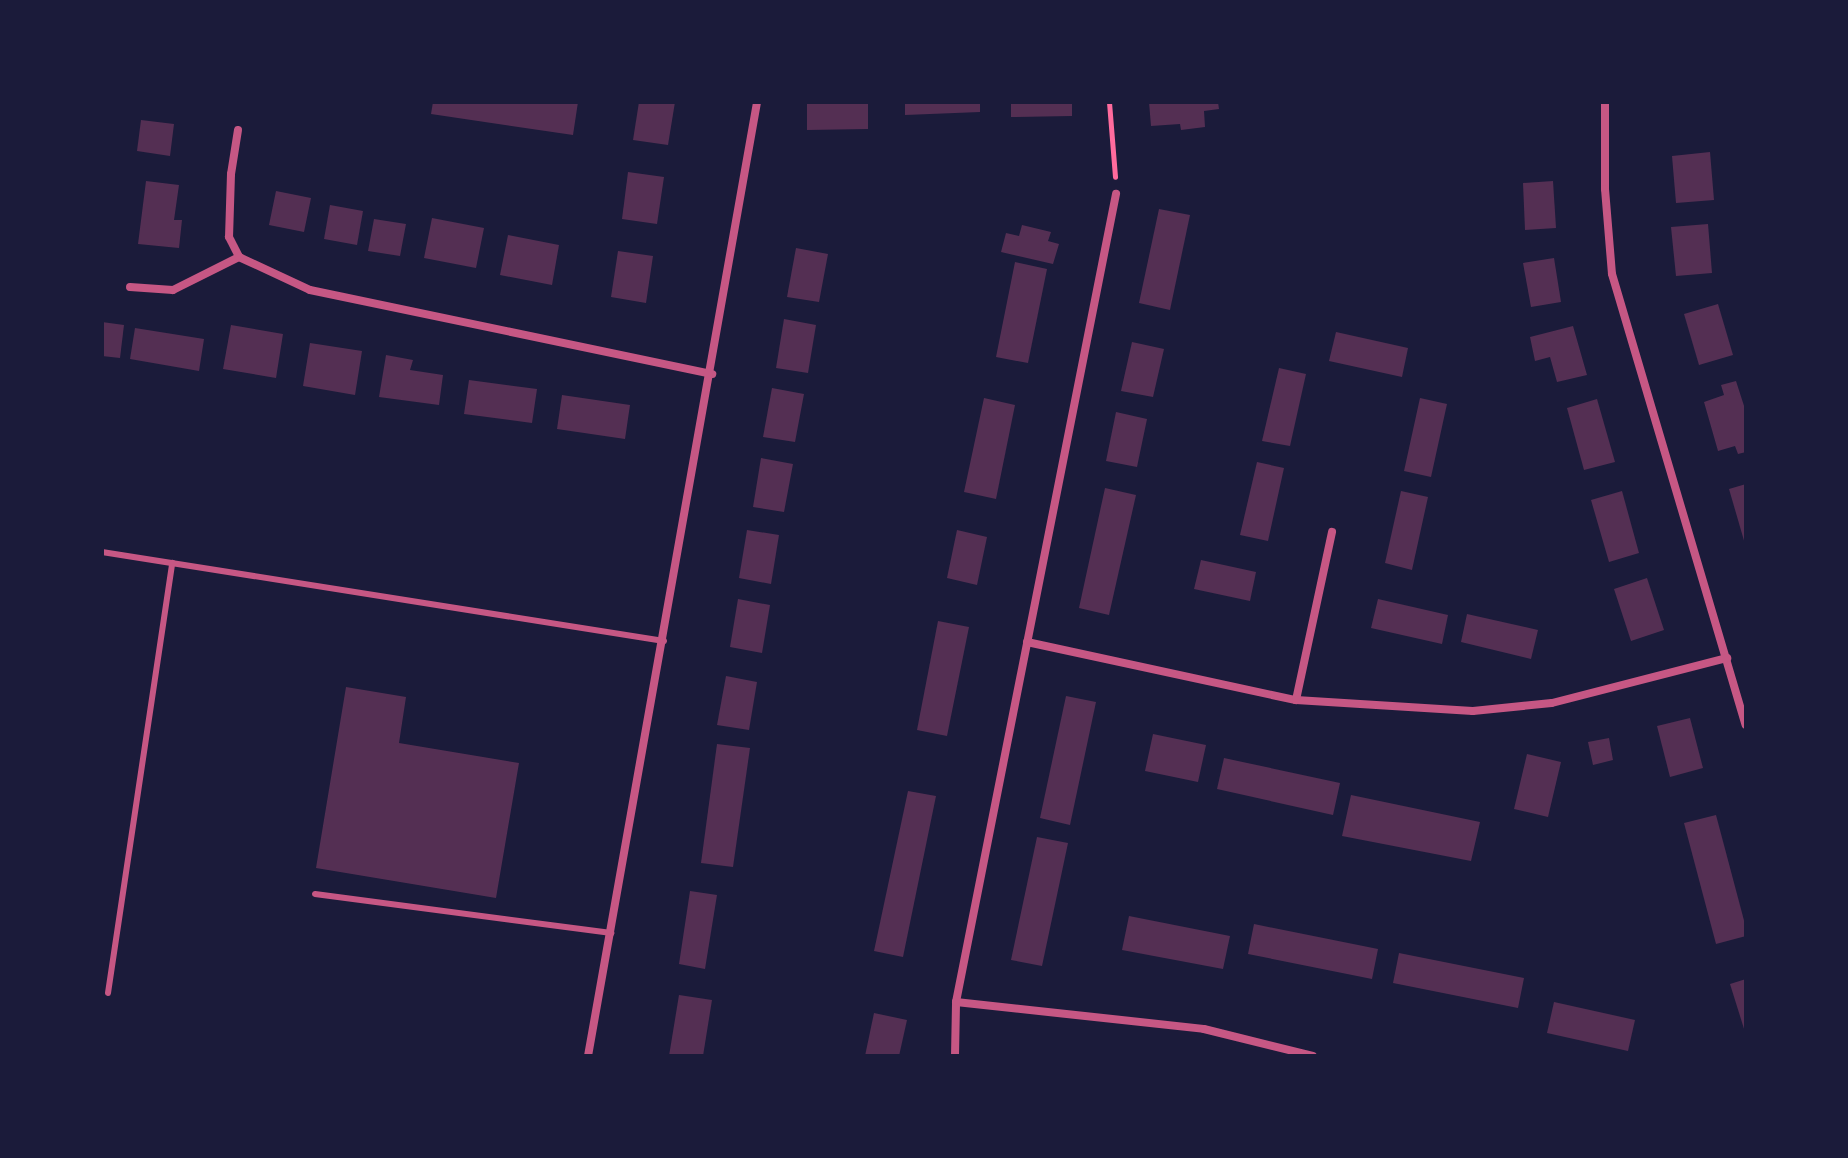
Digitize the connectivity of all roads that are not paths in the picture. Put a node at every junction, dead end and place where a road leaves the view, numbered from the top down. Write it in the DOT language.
graph roads {
  1 [pos="757,102"];
  2 [pos="1605,102"];
  3 [pos="238,130"];
  4 [pos="1116,194"];
  5 [pos="239,257"];
  6 [pos="130,287"];
  7 [pos="712,374"];
  8 [pos="1332,532"];
  9 [pos="102,552"];
  10 [pos="172,563"];
  11 [pos="664,641"];
  12 [pos="1027,642"];
  13 [pos="1727,658"];
  14 [pos="1296,700"];
  15 [pos="1746,725"];
  16 [pos="315,894"];
  17 [pos="611,933"];
  18 [pos="108,993"];
  19 [pos="956,1002"];
  20 [pos="588,1056"];
  21 [pos="955,1056"];
  22 [pos="1313,1056"];
  1 -- 7 [label="street"];
  2 -- 13 [label="street"];
  3 -- 5 [label="street"];
  4 -- 12 [label="street"];
  5 -- 6 [label="street"];
  5 -- 7 [label="street"];
  7 -- 11 [label="street"];
  8 -- 14 [label="street"];
  9 -- 10 [label="lane"];
  10 -- 11 [label="lane"];
  10 -- 18 [label="lane"];
  11 -- 17 [label="street"];
  12 -- 14 [label="street"];
  12 -- 19 [label="street"];
  13 -- 14 [label="street"];
  13 -- 15 [label="street"];
  16 -- 17 [label="lane"];
  17 -- 20 [label="street"];
  19 -- 21 [label="street"];
  19 -- 22 [label="street"];
}
